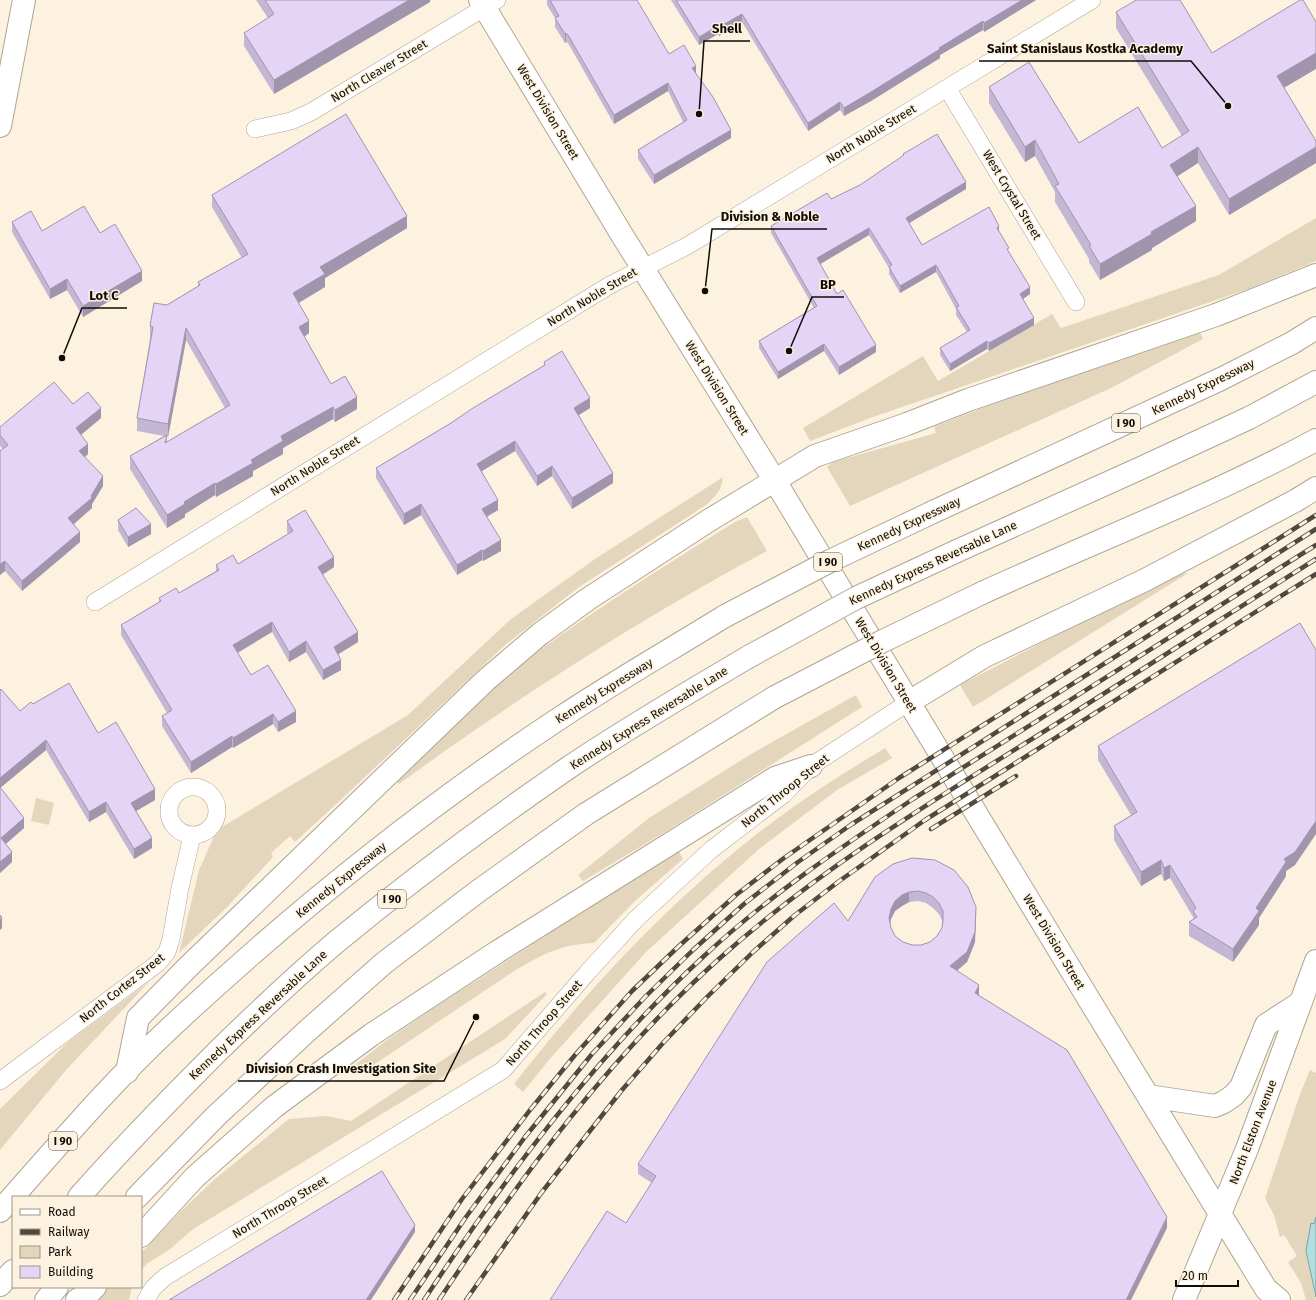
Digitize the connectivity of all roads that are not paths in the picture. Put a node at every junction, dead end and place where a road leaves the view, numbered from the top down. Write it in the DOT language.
graph roads {
  1 [pos="24,0"];
  2 [pos="1092,0"];
  3 [pos="487,3"];
  4 [pos="947,88"];
  5 [pos="0,126"];
  6 [pos="256,130"];
  7 [pos="642,268"];
  8 [pos="1316,275"];
  9 [pos="1076,302"];
  10 [pos="1316,328"];
  11 [pos="1316,382"];
  12 [pos="1316,440"];
  13 [pos="775,481"];
  14 [pos="1316,488"];
  15 [pos="95,602"];
  16 [pos="909,702"];
  17 [pos="811,766"];
  18 [pos="192,836"];
  19 [pos="1316,961"];
  20 [pos="1300,1003"];
  21 [pos="127,1072"];
  22 [pos="0,1081"];
  23 [pos="1148,1096"];
  24 [pos="13,1196"];
  25 [pos="80,1196"];
  26 [pos="138,1196"];
  27 [pos="12,1197"];
  28 [pos="0,1210"];
  29 [pos="1221,1214"];
  30 [pos="142,1235"];
  31 [pos="12,1272"];
  32 [pos="0,1285"];
  33 [pos="56,1288"];
  34 [pos="94,1288"];
  35 [pos="1271,1296"];
  36 [pos="46,1300"];
  37 [pos="78,1300"];
  38 [pos="146,1300"];
  39 [pos="1184,1300"];
  1 -- 5 [label="main road"];
  2 -- 4 [label="street, North Noble Street"];
  3 -- 6 [label="street, North Cleaver Street"];
  3 -- 7 [label="main road, West Division Street"];
  4 -- 7 [label="street, North Noble Street"];
  4 -- 9 [label="street, West Crystal Street"];
  7 -- 13 [label="main road, West Division Street"];
  7 -- 15 [label="street, North Noble Street"];
  8 -- 13 [label="main road"];
  10 -- 21 [label="main road, Kennedy Expressway / I 90, bridge"];
  11 -- 25 [label="main road, Kennedy Express Reversable Lane / I 90, bridge"];
  12 -- 26 [label="main road, bridge"];
  13 -- 16 [label="main road, West Division Street"];
  13 -- 21 [label="main road"];
  14 -- 16 [label="main road"];
  16 -- 17 [label="street, North Throop Street"];
  16 -- 23 [label="main road, West Division Street"];
  17 -- 30 [label="main road"];
  17 -- 38 [label="street, North Throop Street"];
  18 -- 22 [label="street, North Cortez Street"];
  19 -- 20 [label="main road, North Elston Avenue"];
  20 -- 23 [label="main road"];
  20 -- 29 [label="main road, North Elston Avenue"];
  21 -- 24 [label="main road, Kennedy Expressway / I 90"];
  23 -- 29 [label="main road, West Division Street"];
  27 -- 28 [label="main road, Kennedy Expressway / I 90"];
  29 -- 35 [label="main road, West Division Street"];
  29 -- 39 [label="main road, North Elston Avenue"];
  31 -- 32 [label="main road"];
  33 -- 36 [label="main road"];
  34 -- 37 [label="main road"];
}
